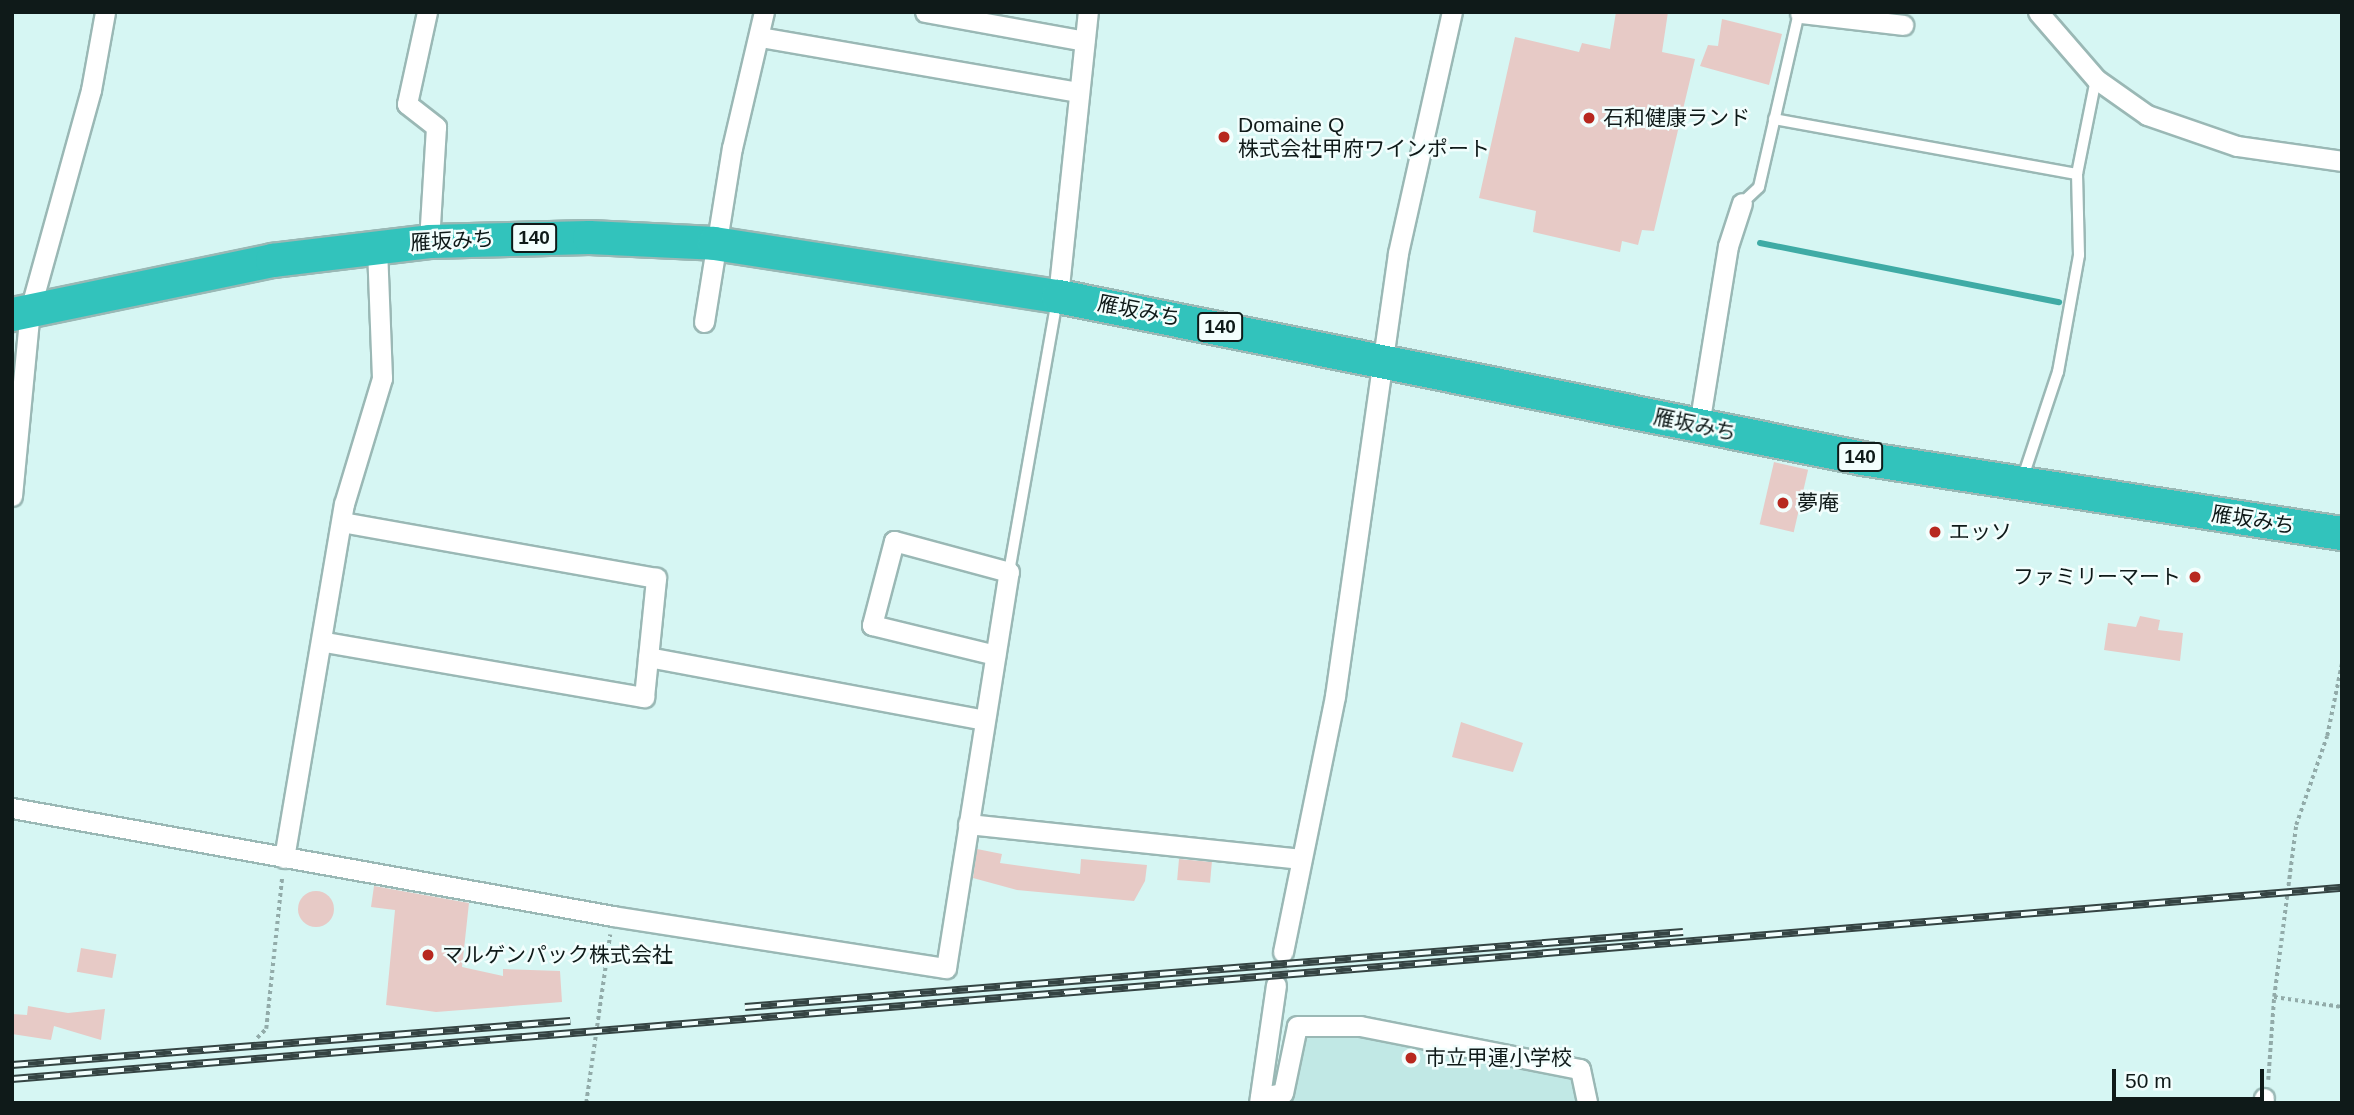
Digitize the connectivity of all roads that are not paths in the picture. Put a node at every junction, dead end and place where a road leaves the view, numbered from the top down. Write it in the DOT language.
graph roads {
  1 [pos="105,12"];
  2 [pos="427,12"];
  3 [pos="764,12"];
  4 [pos="925,12"];
  5 [pos="1088,12"];
  6 [pos="1452,12"];
  7 [pos="2038,12"];
  8 [pos="1800,13"];
  9 [pos="1903,25"];
  10 [pos="760,37"];
  11 [pos="1084,41"];
  12 [pos="2096,79"];
  13 [pos="1077,92"];
  14 [pos="1774,119"];
  15 [pos="2342,161"];
  16 [pos="2077,174"];
  17 [pos="1742,203"];
  18 [pos="429,241"];
  19 [pos="714,243"];
  20 [pos="377,246"];
  21 [pos="1058,296"];
  22 [pos="21,312"];
  23 [pos="704,322"];
  24 [pos="1382,359"];
  25 [pos="1699,425"];
  26 [pos="2021,484"];
  27 [pos="12,496"];
  28 [pos="342,522"];
  29 [pos="2342,533"];
  30 [pos="1009,572"];
  31 [pos="325,642"];
  32 [pos="995,655"];
  33 [pos="648,657"];
  34 [pos="984,720"];
  35 [pos="12,808"];
  36 [pos="968,824"];
  37 [pos="284,858"];
  38 [pos="1299,859"];
  39 [pos="1283,952"];
  40 [pos="1276,985"];
  41 [pos="1259,1100"];
  42 [pos="1587,1103"];
  1 -- 22 [label="street"];
  2 -- 18 [label="street"];
  3 -- 10 [label="street"];
  4 -- 11 [label="street"];
  5 -- 11 [label="street"];
  6 -- 24 [label="street"];
  7 -- 12 [label="street"];
  8 -- 9 [label="street"];
  8 -- 14 [label="lane"];
  10 -- 13 [label="street"];
  10 -- 19 [label="street"];
  11 -- 13 [label="street"];
  12 -- 15 [label="street"];
  12 -- 16 [label="lane"];
  13 -- 21 [label="street"];
  14 -- 16 [label="lane"];
  14 -- 17 [label="lane"];
  16 -- 26 [label="lane"];
  17 -- 25 [label="street"];
  18 -- 19 [label="highway, 雁坂みち / 140"];
  18 -- 20 [label="highway, 雁坂みち / 140"];
  19 -- 21 [label="highway, 雁坂みち / 140"];
  19 -- 23 [label="street"];
  20 -- 22 [label="highway, 雁坂みち / 140"];
  20 -- 28 [label="street"];
  21 -- 24 [label="highway, 雁坂みち / 140"];
  21 -- 30 [label="lane"];
  22 -- 27 [label="street"];
  24 -- 25 [label="highway, 雁坂みち / 140"];
  24 -- 38 [label="street"];
  25 -- 26 [label="highway, 雁坂みち / 140"];
  26 -- 29 [label="highway, 雁坂みち / 140"];
  28 -- 31 [label="street"];
  28 -- 33 [label="street"];
  30 -- 32 [label="street"];
  30 -- 32 [label="street"];
  31 -- 33 [label="street"];
  31 -- 37 [label="street"];
  32 -- 34 [label="street"];
  33 -- 34 [label="street"];
  34 -- 36 [label="street"];
  35 -- 37 [label="street"];
  36 -- 37 [label="street"];
  36 -- 38 [label="street"];
  38 -- 39 [label="street"];
  40 -- 41 [label="street"];
  41 -- 42 [label="street"];
}
